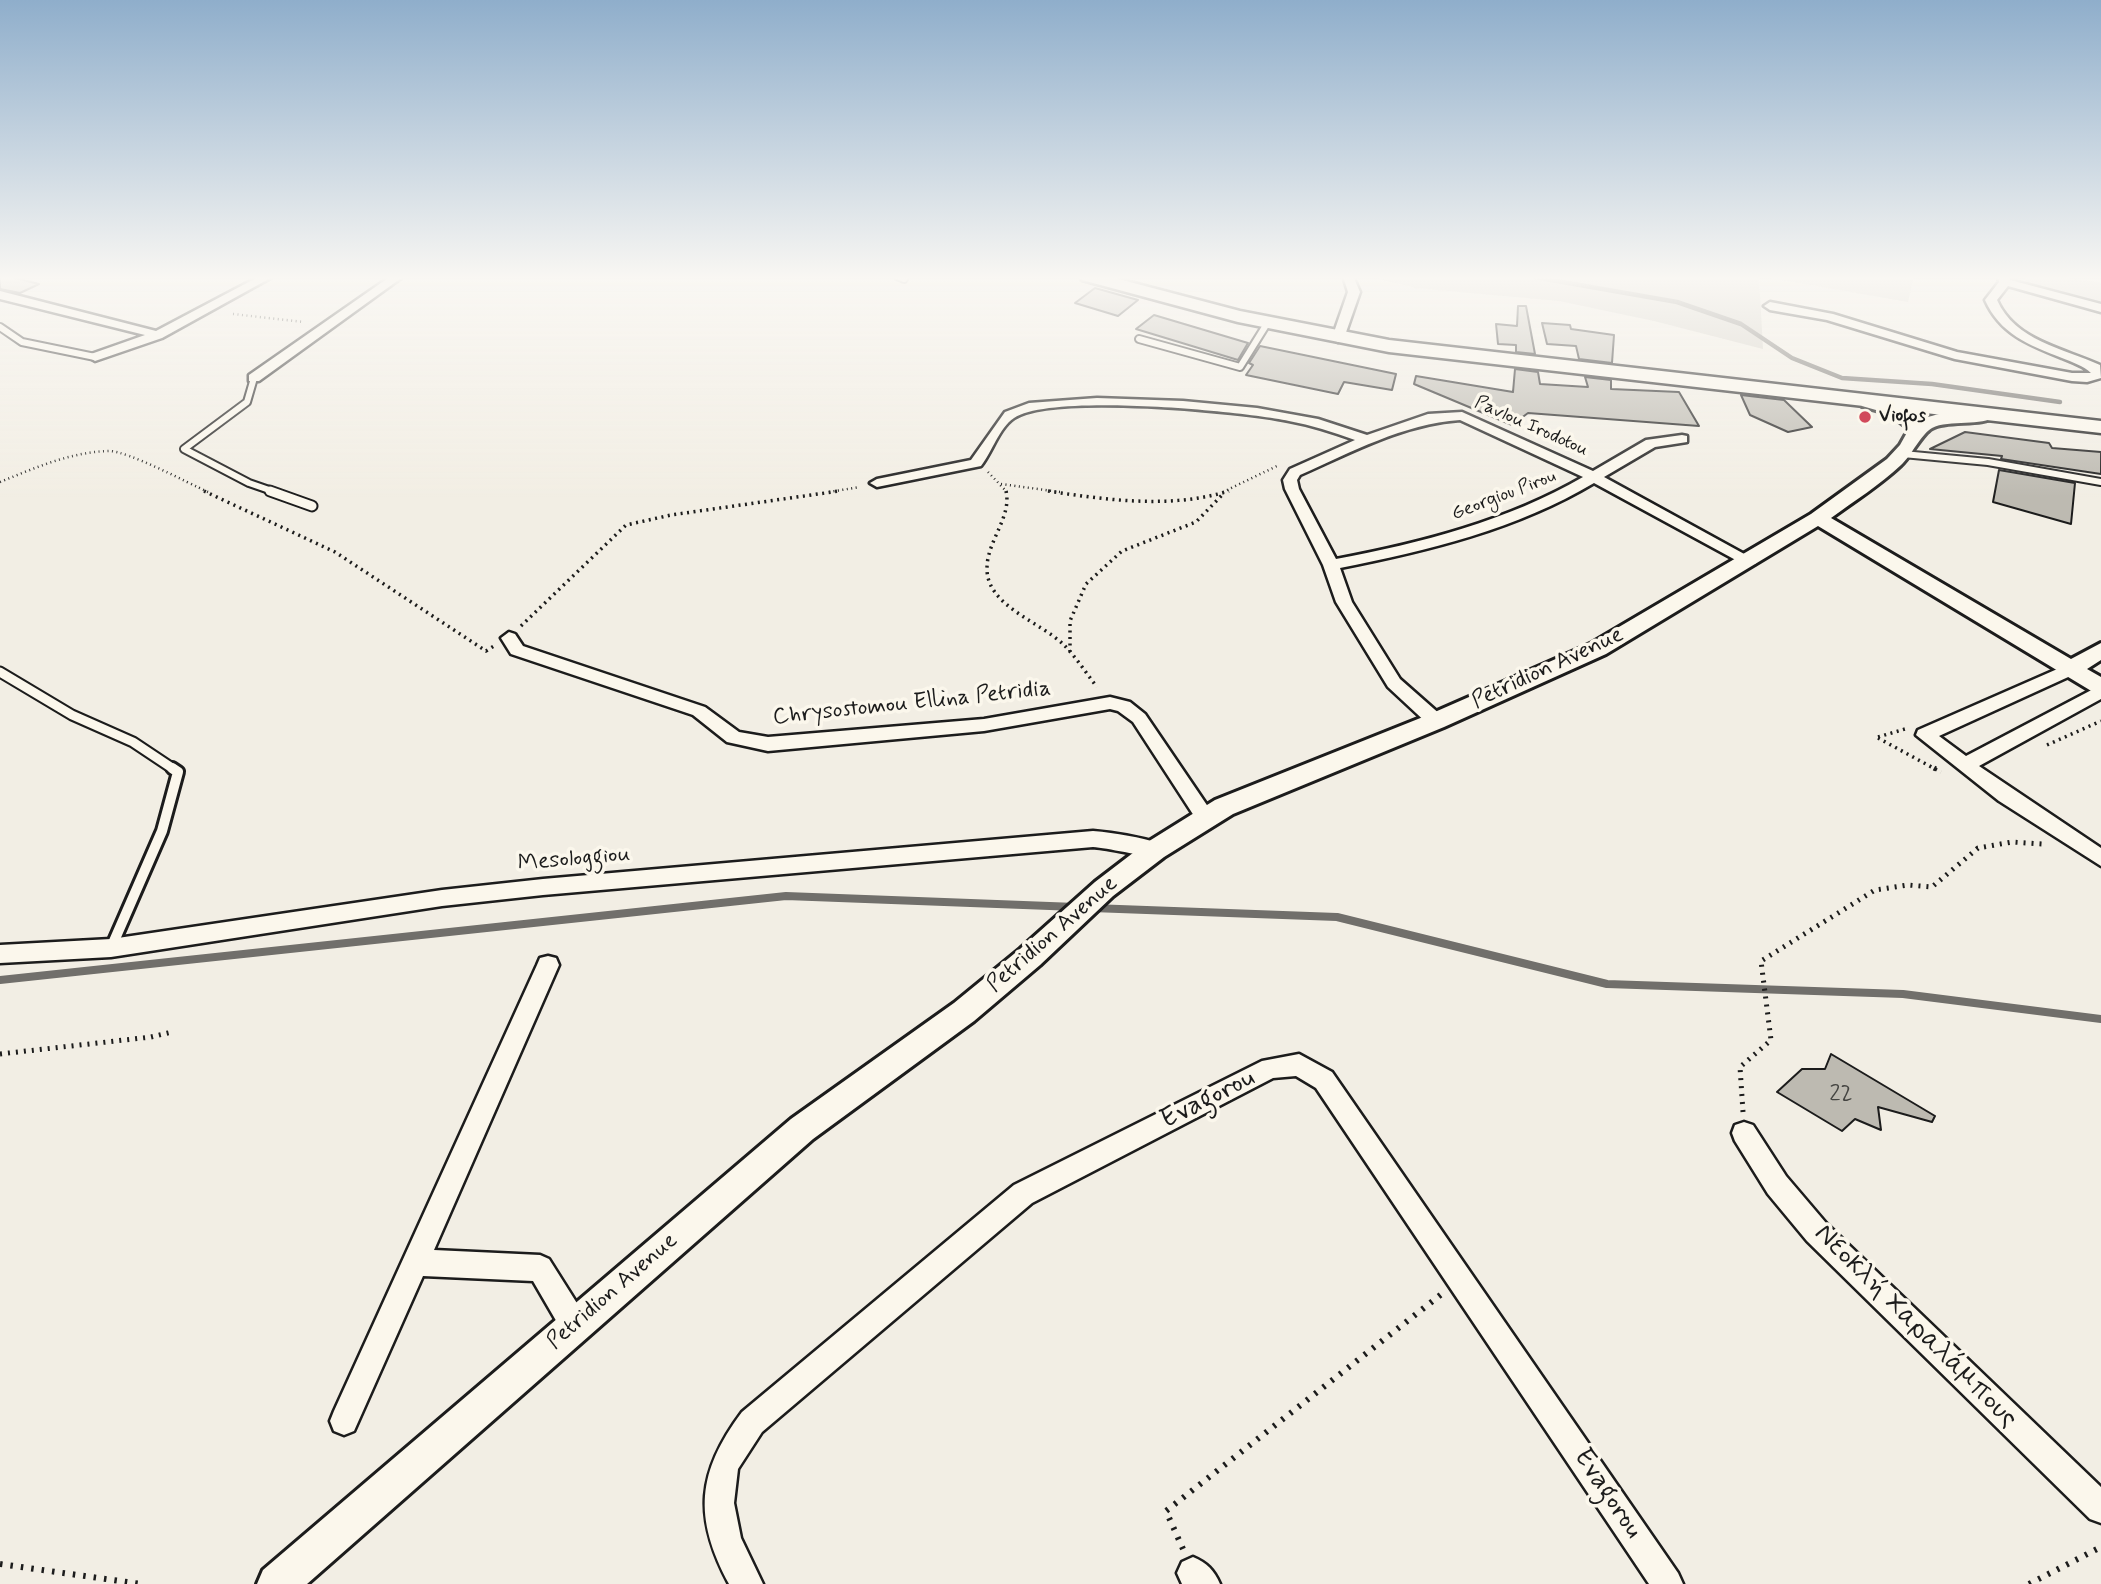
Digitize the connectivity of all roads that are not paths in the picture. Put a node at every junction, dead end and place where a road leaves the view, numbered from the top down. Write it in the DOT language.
graph roads {
  1 [pos="61,350"];
  2 [pos="116,350"];
  3 [pos="295,350"];
  4 [pos="1178,350"];
  5 [pos="1251,350"];
  6 [pos="1427,350"];
  7 [pos="1941,350"];
  8 [pos="2054,350"];
  9 [pos="95,357"];
  10 [pos="1684,378"];
  11 [pos="254,379"];
  12 [pos="1868,402"];
  13 [pos="2010,418"];
  14 [pos="2101,418"];
  15 [pos="2101,428"];
  16 [pos="1918,429"];
  17 [pos="1682,439"];
  18 [pos="1367,440"];
  19 [pos="1903,454"];
  20 [pos="1596,478"];
  21 [pos="2101,482"];
  22 [pos="877,483"];
  23 [pos="312,506"];
  24 [pos="1818,518"];
  25 [pos="1749,561"];
  26 [pos="1331,565"];
  27 [pos="509,638"];
  28 [pos="2101,650"];
  29 [pos="2071,669"];
  30 [pos="0,672"];
  31 [pos="2101,689"];
  32 [pos="1436,721"];
  33 [pos="1965,765"];
  34 [pos="1205,817"];
  35 [pos="1146,857"];
  36 [pos="2101,858"];
  37 [pos="111,948"];
  38 [pos="0,954"];
  39 [pos="548,965"];
  40 [pos="1744,1133"];
  41 [pos="415,1262"];
  42 [pos="575,1326"];
  43 [pos="344,1421"];
  44 [pos="2101,1508"];
  45 [pos="277,1584"];
  46 [pos="747,1584"];
  47 [pos="1667,1584"];
  1 -- 9 [label="lane"];
  2 -- 9 [label="street"];
  3 -- 11 [label="street"];
  4 -- 5 [label="lane"];
  6 -- 10 [label="main road"];
  7 -- 8 [label="street"];
  10 -- 12 [label="main road"];
  10 -- 14 [label="main road"];
  11 -- 23 [label="lane"];
  12 -- 13 [label="main road"];
  12 -- 16 [label="street"];
  13 -- 15 [label="main road"];
  13 -- 16 [label="street"];
  16 -- 19 [label="street, Petridion Avenue"];
  17 -- 20 [label="street, Georgiou Pirou"];
  18 -- 20 [label="street, Pavlou Irodotou"];
  18 -- 22 [label="street"];
  18 -- 26 [label="street, Pavlou Irodotou"];
  19 -- 21 [label="lane"];
  19 -- 24 [label="street, Petridion Avenue"];
  20 -- 25 [label="street, Pavlou Irodotou"];
  20 -- 26 [label="street, Georgiou Pirou"];
  24 -- 25 [label="street, Petridion Avenue"];
  24 -- 29 [label="street"];
  25 -- 32 [label="street, Petridion Avenue"];
  26 -- 32 [label="street"];
  27 -- 34 [label="street, Chrysostomou Ellina Petridia"];
  28 -- 29 [label="street"];
  29 -- 31 [label="street"];
  29 -- 33 [label="street"];
  30 -- 37 [label="lane"];
  31 -- 33 [label="street"];
  32 -- 34 [label="street, Petridion Avenue"];
  33 -- 36 [label="street"];
  34 -- 35 [label="street, Petridion Avenue"];
  35 -- 37 [label="street, Mesologgiou"];
  35 -- 42 [label="street, Petridion Avenue"];
  37 -- 38 [label="street, Mesologgiou"];
  39 -- 41 [label="street"];
  40 -- 44 [label="street, Νεοκλή Χαραλάμπους"];
  41 -- 42 [label="street"];
  41 -- 43 [label="street"];
  42 -- 45 [label="street, Petridion Avenue"];
  46 -- 47 [label="street, Evagorou"];
}
